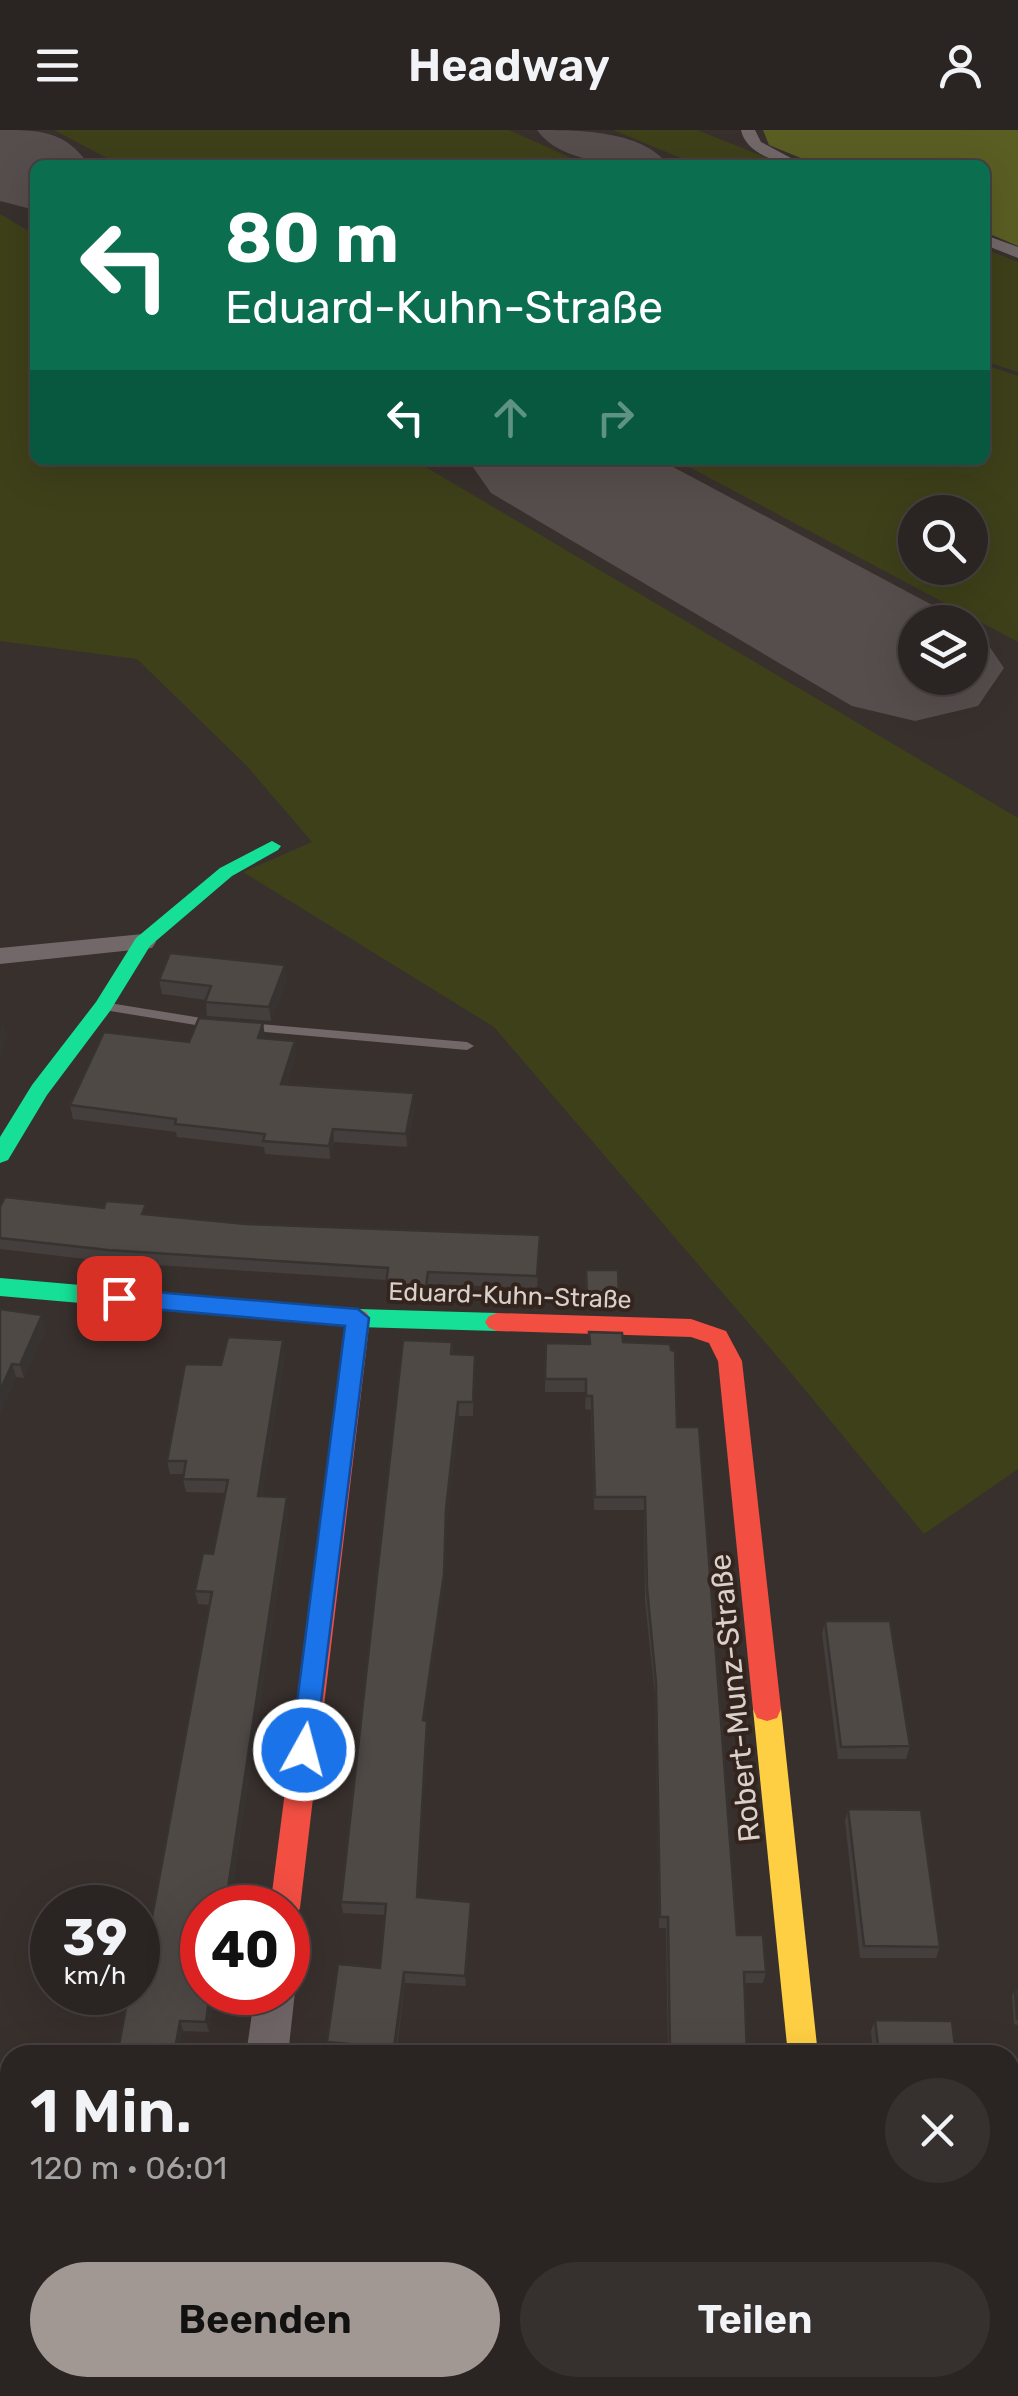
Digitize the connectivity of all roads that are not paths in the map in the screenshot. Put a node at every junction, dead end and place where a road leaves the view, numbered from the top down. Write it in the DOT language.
graph roads {
  1 [pos="748,130"];
  2 [pos="787,160"];
  3 [pos="990,242"];
  4 [pos="1018,253"];
  5 [pos="272,846"];
  6 [pos="143,942"];
  7 [pos="0,956"];
  8 [pos="102,1006"];
  9 [pos="467,1046"];
  10 [pos="0,1155"];
  11 [pos="0,1287"];
  12 [pos="358,1318"];
  13 [pos="718,1337"];
  14 [pos="288,1885"];
  15 [pos="271,2015"];
  16 [pos="268,2045"];
  17 [pos="801,2045"];
  1 -- 2 [label="street"];
  3 -- 4 [label="street"];
  5 -- 6 [label="street"];
  6 -- 7 [label="street"];
  6 -- 8 [label="street"];
  8 -- 9 [label="lane"];
  8 -- 10 [label="street"];
  11 -- 12 [label="street, Eduard-Kuhn-Straße"];
  12 -- 13 [label="street, Eduard-Kuhn-Straße"];
  12 -- 14 [label="street"];
  13 -- 17 [label="street, Robert-Munz-Straße"];
  15 -- 16 [label="street"];
}
